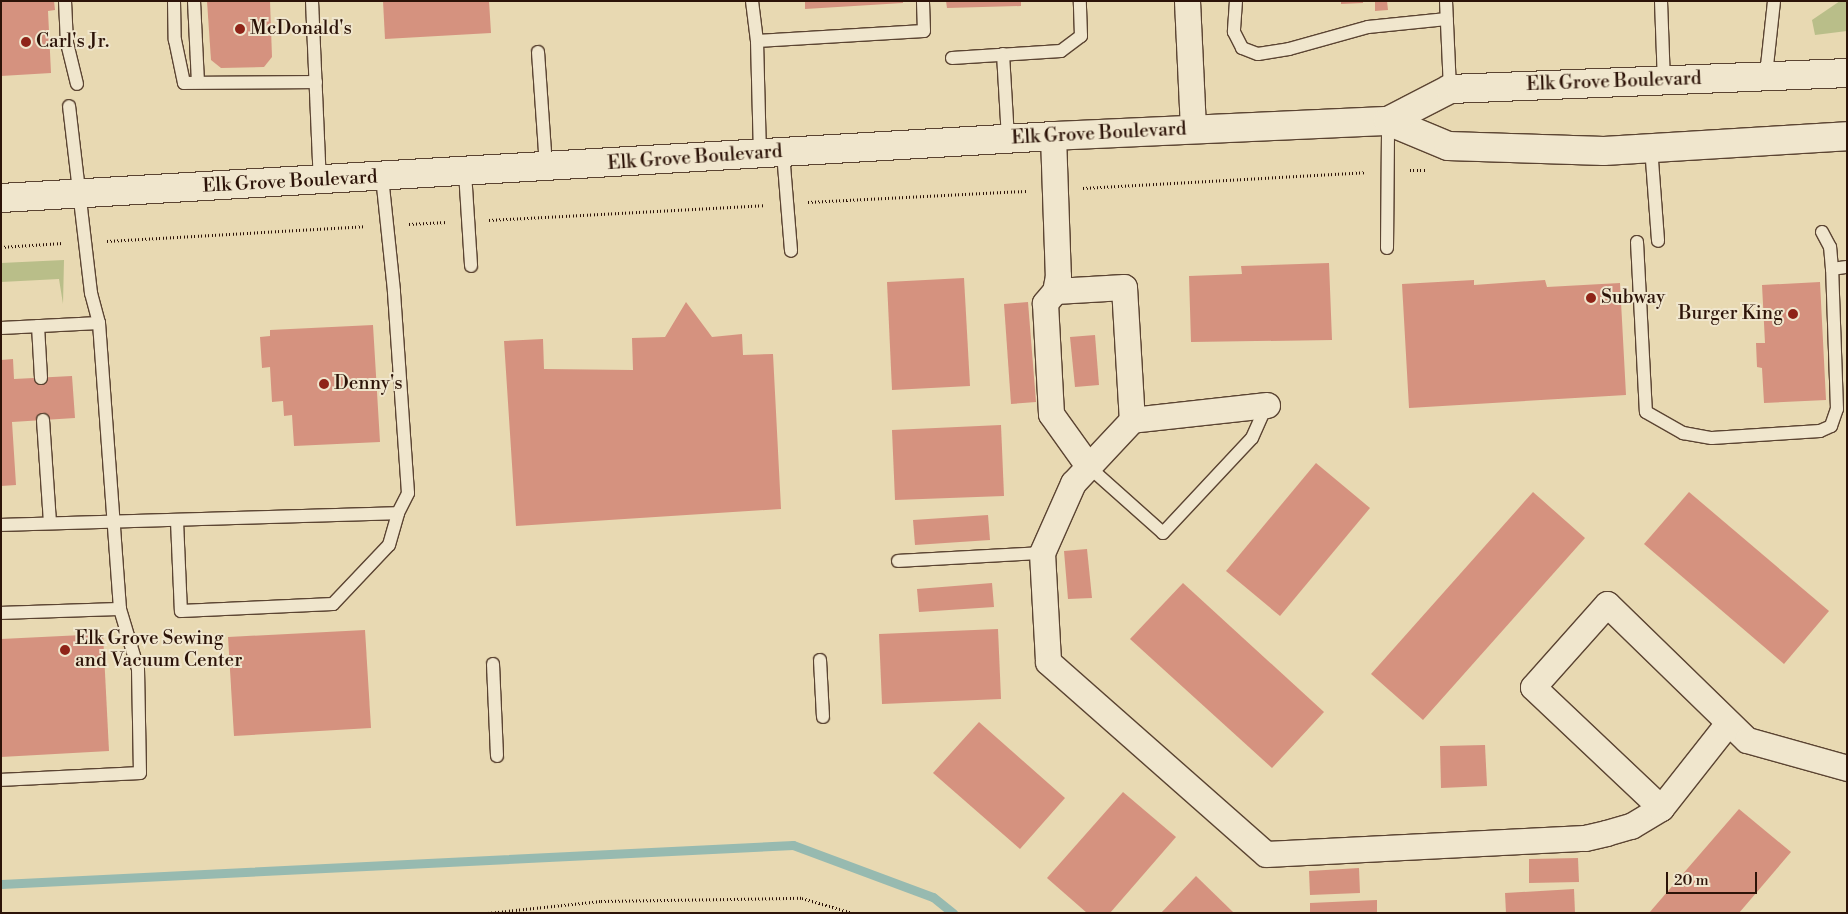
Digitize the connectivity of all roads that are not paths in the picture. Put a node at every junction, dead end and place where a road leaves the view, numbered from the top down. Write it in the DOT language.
graph roads {
  1 [pos="65,1"];
  2 [pos="174,1"];
  3 [pos="194,1"];
  4 [pos="312,1"];
  5 [pos="752,1"];
  6 [pos="923,1"];
  7 [pos="1080,1"];
  8 [pos="1187,1"];
  9 [pos="1236,1"];
  10 [pos="1446,1"];
  11 [pos="1660,1"];
  12 [pos="1774,1"];
  13 [pos="1447,19"];
  14 [pos="757,41"];
  15 [pos="538,52"];
  16 [pos="1003,54"];
  17 [pos="952,58"];
  18 [pos="1847,73"];
  19 [pos="1766,75"];
  20 [pos="1664,81"];
  21 [pos="198,82"];
  22 [pos="316,82"];
  23 [pos="77,84"];
  24 [pos="1450,89"];
  25 [pos="69,106"];
  26 [pos="1388,121"];
  27 [pos="1193,129"];
  28 [pos="1053,136"];
  29 [pos="1847,136"];
  30 [pos="1008,139"];
  31 [pos="1652,147"];
  32 [pos="772,154"];
  33 [pos="546,167"];
  34 [pos="465,172"];
  35 [pos="382,177"];
  36 [pos="320,181"];
  37 [pos="78,192"];
  38 [pos="1,198"];
  39 [pos="1822,232"];
  40 [pos="1637,242"];
  41 [pos="1658,242"];
  42 [pos="1388,248"];
  43 [pos="791,251"];
  44 [pos="471,266"];
  45 [pos="1847,267"];
  46 [pos="1832,269"];
  47 [pos="1055,291"];
  48 [pos="99,323"];
  49 [pos="38,326"];
  50 [pos="1,328"];
  51 [pos="41,378"];
  52 [pos="1267,405"];
  53 [pos="43,420"];
  54 [pos="1132,420"];
  55 [pos="1089,467"];
  56 [pos="398,513"];
  57 [pos="113,520"];
  58 [pos="177,521"];
  59 [pos="50,523"];
  60 [pos="1,526"];
  61 [pos="1042,553"];
  62 [pos="898,561"];
  63 [pos="120,609"];
  64 [pos="1,613"];
  65 [pos="820,660"];
  66 [pos="493,664"];
  67 [pos="823,717"];
  68 [pos="1727,724"];
  69 [pos="497,756"];
  70 [pos="1847,768"];
  71 [pos="1,780"];
  72 [pos="1661,808"];
  1 -- 23 [label="lane"];
  2 -- 21 [label="lane"];
  3 -- 21 [label="lane"];
  4 -- 22 [label="lane"];
  5 -- 14 [label="lane"];
  6 -- 14 [label="lane"];
  7 -- 16 [label="lane"];
  8 -- 27 [label="street"];
  9 -- 13 [label="lane"];
  10 -- 13 [label="lane"];
  11 -- 20 [label="lane"];
  12 -- 19 [label="lane"];
  13 -- 24 [label="lane"];
  14 -- 32 [label="lane"];
  15 -- 33 [label="lane"];
  16 -- 17 [label="lane"];
  16 -- 30 [label="lane"];
  18 -- 19 [label="main road, Elk Grove Boulevard"];
  19 -- 20 [label="main road, Elk Grove Boulevard"];
  20 -- 24 [label="main road, Elk Grove Boulevard"];
  21 -- 22 [label="lane"];
  22 -- 36 [label="lane"];
  24 -- 26 [label="main road, Elk Grove Boulevard"];
  25 -- 37 [label="lane"];
  26 -- 27 [label="main road, Elk Grove Boulevard"];
  26 -- 31 [label="main road, Elk Grove Boulevard"];
  26 -- 42 [label="lane"];
  27 -- 28 [label="main road, Elk Grove Boulevard"];
  28 -- 30 [label="main road, Elk Grove Boulevard"];
  28 -- 47 [label="street"];
  29 -- 31 [label="main road, Elk Grove Boulevard"];
  30 -- 32 [label="main road, Elk Grove Boulevard"];
  31 -- 41 [label="lane"];
  32 -- 33 [label="main road, Elk Grove Boulevard"];
  32 -- 43 [label="lane"];
  33 -- 34 [label="main road, Elk Grove Boulevard"];
  34 -- 35 [label="main road, Elk Grove Boulevard"];
  34 -- 44 [label="lane"];
  35 -- 36 [label="main road, Elk Grove Boulevard"];
  35 -- 56 [label="lane"];
  36 -- 37 [label="main road, Elk Grove Boulevard"];
  37 -- 38 [label="main road, Elk Grove Boulevard"];
  37 -- 48 [label="lane"];
  39 -- 46 [label="lane"];
  40 -- 46 [label="lane"];
  45 -- 46 [label="lane"];
  47 -- 54 [label="street"];
  47 -- 55 [label="street"];
  48 -- 49 [label="lane"];
  48 -- 57 [label="lane"];
  49 -- 50 [label="lane"];
  49 -- 51 [label="lane"];
  52 -- 54 [label="street"];
  52 -- 55 [label="lane"];
  53 -- 59 [label="lane"];
  54 -- 55 [label="street"];
  55 -- 61 [label="street"];
  56 -- 58 [label="lane"];
  56 -- 58 [label="lane"];
  57 -- 58 [label="lane"];
  57 -- 59 [label="lane"];
  57 -- 63 [label="lane"];
  59 -- 60 [label="lane"];
  61 -- 62 [label="lane"];
  61 -- 72 [label="street"];
  63 -- 64 [label="lane"];
  63 -- 71 [label="lane"];
  65 -- 67 [label="lane"];
  66 -- 69 [label="lane"];
  68 -- 70 [label="street"];
  68 -- 72 [label="street"];
  68 -- 72 [label="street"];
}
